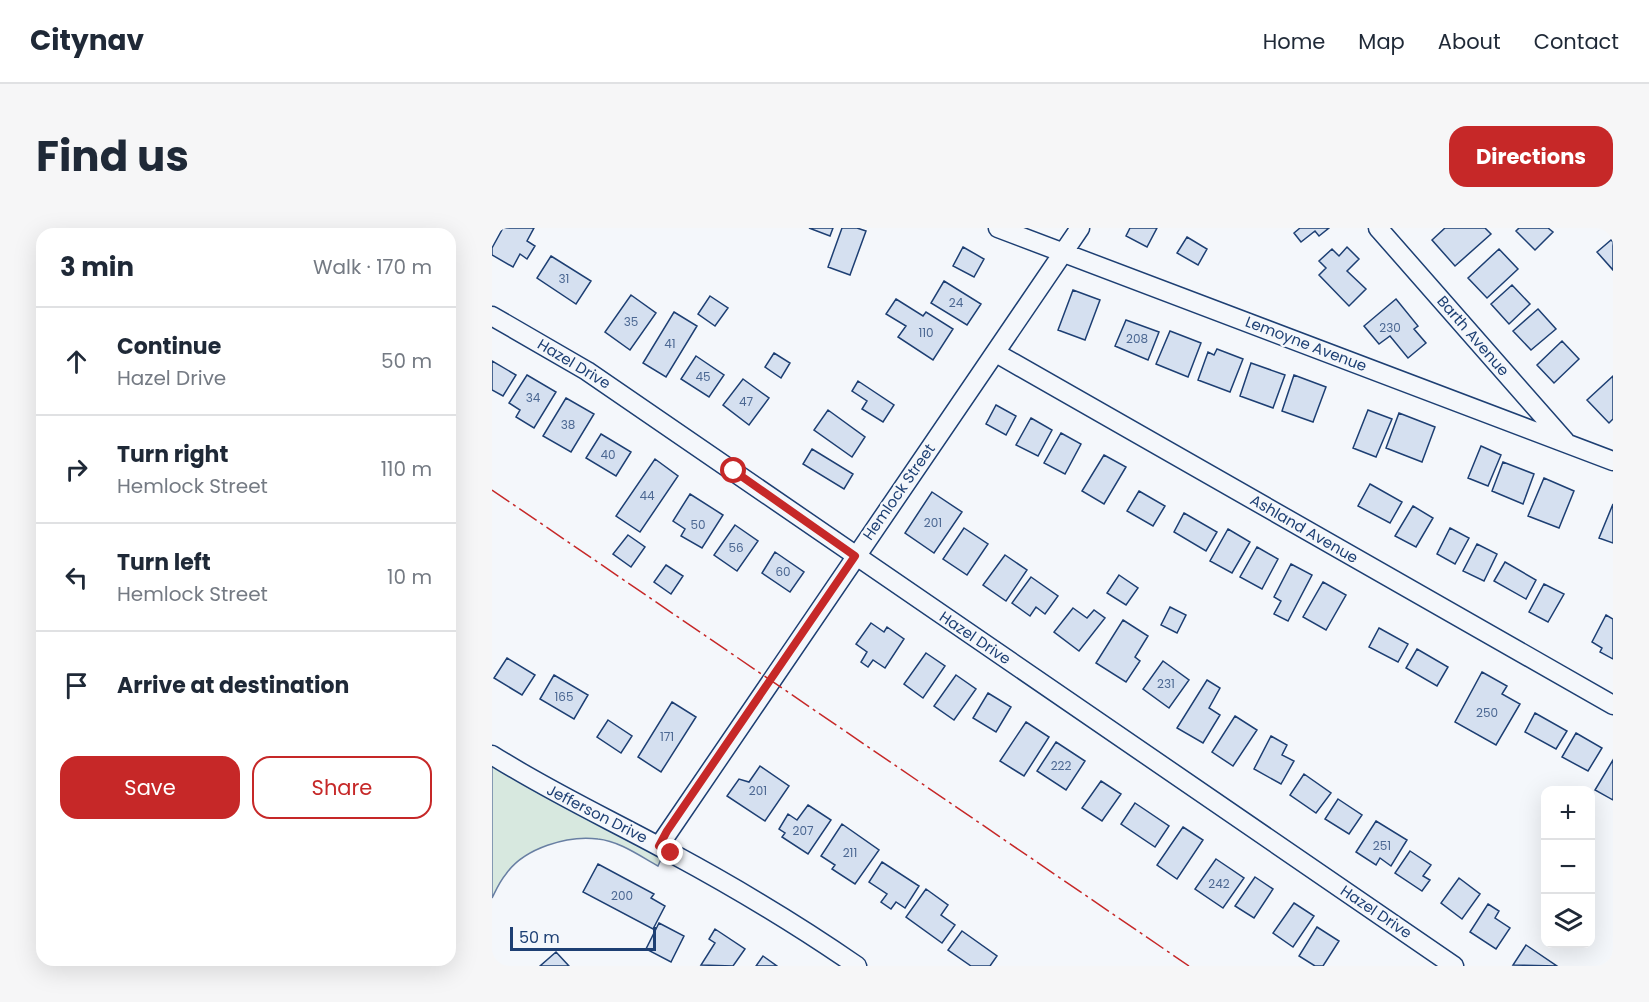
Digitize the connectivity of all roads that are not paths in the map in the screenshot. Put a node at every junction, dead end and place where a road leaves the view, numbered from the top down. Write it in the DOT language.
graph roads {
  1 [pos="998,228"];
  2 [pos="1080,228"];
  3 [pos="1378,228"];
  4 [pos="1063,252"];
  5 [pos="492,316"];
  6 [pos="996,353"];
  7 [pos="1568,444"];
  8 [pos="1613,461"];
  9 [pos="855,556"];
  10 [pos="1613,705"];
  11 [pos="492,755"];
  12 [pos="659,846"];
  13 [pos="857,966"];
  14 [pos="1454,966"];
  1 -- 4 [label="street, Lemoyne Avenue"];
  2 -- 4 [label="street, Hemlock Street"];
  3 -- 7 [label="street, Barth Avenue"];
  4 -- 6 [label="street, Hemlock Street"];
  4 -- 7 [label="street, Lemoyne Avenue"];
  5 -- 9 [label="street, Hazel Drive"];
  6 -- 9 [label="street, Hemlock Street"];
  6 -- 10 [label="street, Ashland Avenue"];
  7 -- 8 [label="street, Lemoyne Avenue"];
  9 -- 12 [label="street, Hemlock Street"];
  9 -- 14 [label="street, Hazel Drive"];
  11 -- 12 [label="street, Jefferson Drive"];
  12 -- 13 [label="street, Jefferson Drive"];
}
